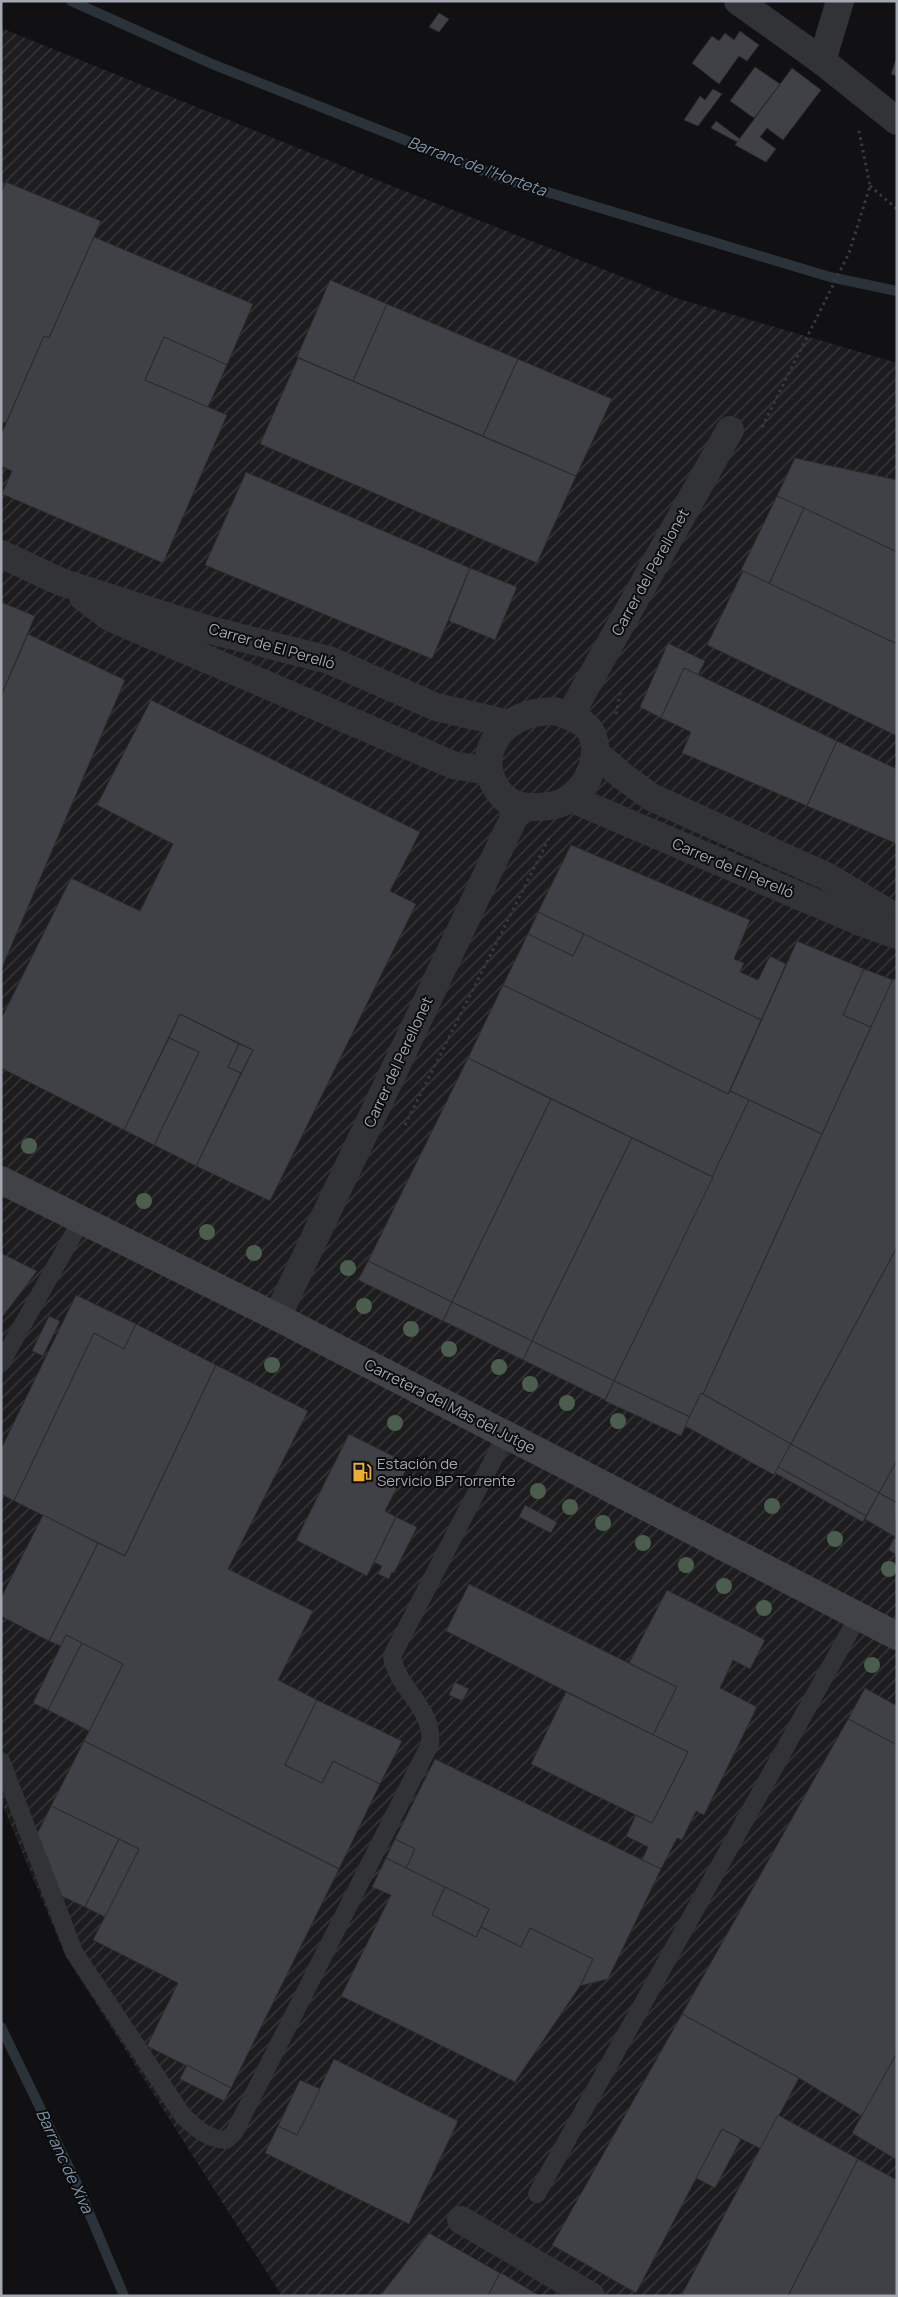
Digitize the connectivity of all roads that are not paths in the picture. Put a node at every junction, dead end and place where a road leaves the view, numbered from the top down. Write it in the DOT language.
graph roads {
  1 [pos="738,1"];
  2 [pos="840,1"];
  3 [pos="822,61"];
  4 [pos="897,122"];
  5 [pos="730,430"];
  6 [pos="1,554"];
  7 [pos="61,582"];
  8 [pos="570,715"];
  9 [pos="510,724"];
  10 [pos="596,753"];
  11 [pos="488,771"];
  12 [pos="570,798"];
  13 [pos="519,807"];
  14 [pos="897,918"];
  15 [pos="897,935"];
  16 [pos="1,1180"];
  17 [pos="81,1221"];
  18 [pos="277,1317"];
  19 [pos="1,1363"];
  20 [pos="506,1435"];
  21 [pos="859,1616"];
  22 [pos="897,1636"];
  23 [pos="1,1761"];
  24 [pos="537,2194"];
  25 [pos="461,2220"];
  26 [pos="591,2296"];
  1 -- 3 [label="street"];
  2 -- 3 [label="street"];
  3 -- 4 [label="street"];
  5 -- 8 [label="street, Carrer del Perellonet"];
  6 -- 7 [label="street, Carrer de El Perelló"];
  7 -- 9 [label="street, Carrer de El Perelló"];
  7 -- 11 [label="street, Carrer de El Perelló"];
  8 -- 9 [label="street"];
  8 -- 10 [label="street"];
  9 -- 11 [label="street"];
  10 -- 12 [label="street"];
  10 -- 14 [label="street, Carrer de El Perelló"];
  11 -- 13 [label="street"];
  12 -- 13 [label="street"];
  12 -- 15 [label="street, Carrer de El Perelló"];
  13 -- 18 [label="street, Carrer del Perellonet"];
  16 -- 17 [label="street, Carretera del Mas del Jutge"];
  17 -- 18 [label="street, Carretera del Mas del Jutge"];
  17 -- 19 [label="lane"];
  18 -- 20 [label="street, Carretera del Mas del Jutge"];
  20 -- 21 [label="street, Carretera del Mas del Jutge"];
  20 -- 23 [label="lane"];
  21 -- 22 [label="street, Carretera del Mas del Jutge"];
  21 -- 24 [label="lane"];
  25 -- 26 [label="street"];
}
